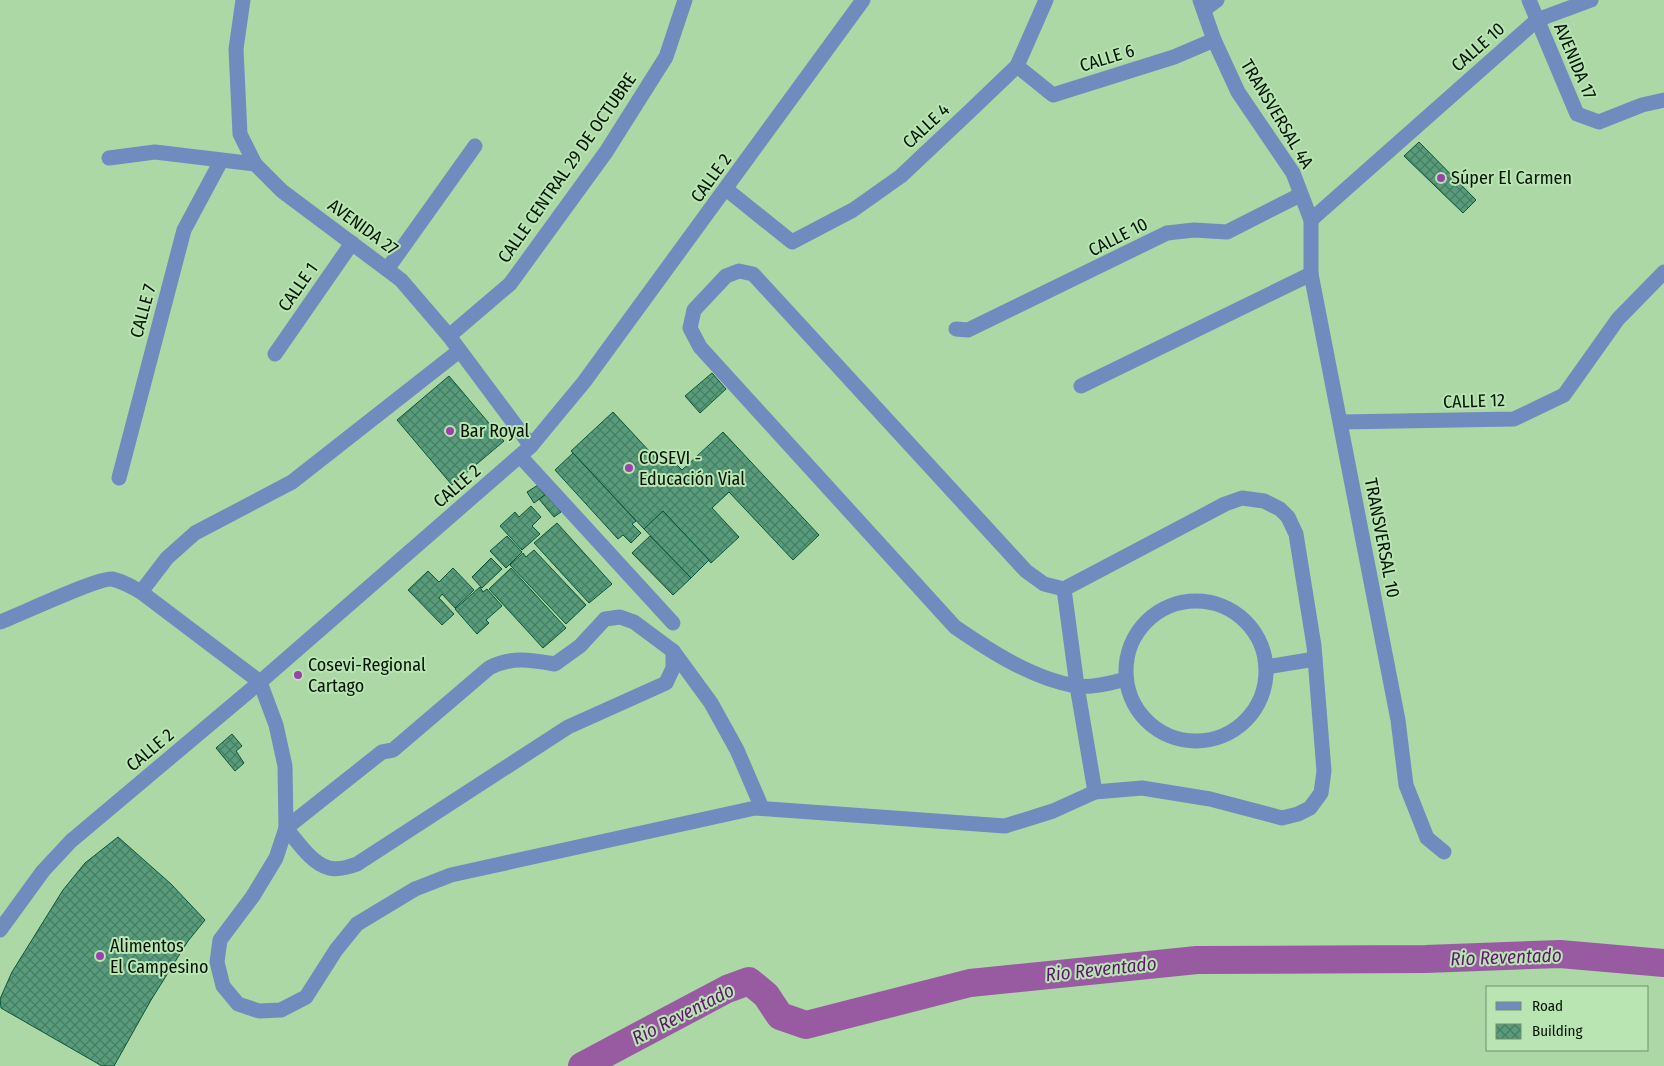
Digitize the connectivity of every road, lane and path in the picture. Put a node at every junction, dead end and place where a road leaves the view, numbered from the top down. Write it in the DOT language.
graph roads {
  1 [pos="243,0"];
  2 [pos="685,0"];
  3 [pos="864,0"];
  4 [pos="1046,0"];
  5 [pos="1529,0"];
  6 [pos="1591,0"];
  7 [pos="1207,3"];
  8 [pos="1537,20"];
  9 [pos="1214,40"];
  10 [pos="1017,66"];
  11 [pos="1664,100"];
  12 [pos="475,146"];
  13 [pos="108,158"];
  14 [pos="221,161"];
  15 [pos="255,164"];
  16 [pos="726,189"];
  17 [pos="1300,195"];
  18 [pos="1311,220"];
  19 [pos="352,243"];
  20 [pos="388,268"];
  21 [pos="1664,272"];
  22 [pos="1311,274"];
  23 [pos="956,329"];
  24 [pos="449,336"];
  25 [pos="459,352"];
  26 [pos="275,354"];
  27 [pos="1081,386"];
  28 [pos="1341,422"];
  29 [pos="525,451"];
  30 [pos="119,478"];
  31 [pos="1064,589"];
  32 [pos="141,592"];
  33 [pos="0,622"];
  34 [pos="673,623"];
  35 [pos="672,651"];
  36 [pos="1316,659"];
  37 [pos="1266,667"];
  38 [pos="1126,679"];
  39 [pos="260,682"];
  40 [pos="1077,686"];
  41 [pos="1095,792"];
  42 [pos="762,808"];
  43 [pos="286,828"];
  44 [pos="1444,852"];
  45 [pos="0,930"];
  1 -- 15 [label="street"];
  2 -- 24 [label="street, CALLE CENTRAL 29 DE OCTUBRE"];
  3 -- 16 [label="street, CALLE 2"];
  4 -- 10 [label="street, CALLE 4"];
  5 -- 8 [label="street, AVENIDA 17"];
  6 -- 8 [label="street, CALLE 10"];
  7 -- 9 [label="street, TRANSVERSAL 4A"];
  8 -- 11 [label="street, AVENIDA 17"];
  8 -- 18 [label="street, CALLE 10"];
  9 -- 10 [label="street, CALLE 6"];
  9 -- 17 [label="street, TRANSVERSAL 4A"];
  10 -- 16 [label="street, CALLE 4"];
  12 -- 20 [label="street"];
  13 -- 14 [label="street"];
  14 -- 15 [label="street"];
  14 -- 30 [label="street, CALLE 7"];
  15 -- 19 [label="street, AVENIDA 27"];
  16 -- 29 [label="street, CALLE 2"];
  17 -- 18 [label="street, TRANSVERSAL 4A"];
  17 -- 23 [label="street, CALLE 10"];
  18 -- 22 [label="street, TRANSVERSAL 10"];
  19 -- 20 [label="street, AVENIDA 27"];
  19 -- 26 [label="street, CALLE 1"];
  20 -- 24 [label="street, AVENIDA 27"];
  21 -- 28 [label="street, CALLE 12"];
  22 -- 27 [label="street"];
  22 -- 28 [label="street, TRANSVERSAL 10"];
  24 -- 25 [label="street, AVENIDA 27"];
  25 -- 29 [label="street, AVENIDA 27"];
  25 -- 32 [label="street"];
  28 -- 44 [label="street, TRANSVERSAL 10"];
  29 -- 34 [label="street, AVENIDA 27"];
  29 -- 39 [label="street, CALLE 2"];
  31 -- 36 [label="street"];
  31 -- 40 [label="street"];
  31 -- 40 [label="street"];
  32 -- 33 [label="street"];
  32 -- 39 [label="street"];
  35 -- 42 [label="street"];
  35 -- 43 [label="street"];
  35 -- 43 [label="street"];
  36 -- 37 [label="street"];
  36 -- 41 [label="street"];
  37 -- 38 [label="street"];
  37 -- 38 [label="street"];
  38 -- 40 [label="street"];
  39 -- 43 [label="street"];
  39 -- 45 [label="street, CALLE 2"];
  40 -- 41 [label="street"];
  41 -- 42 [label="street"];
  42 -- 43 [label="street"];
}
